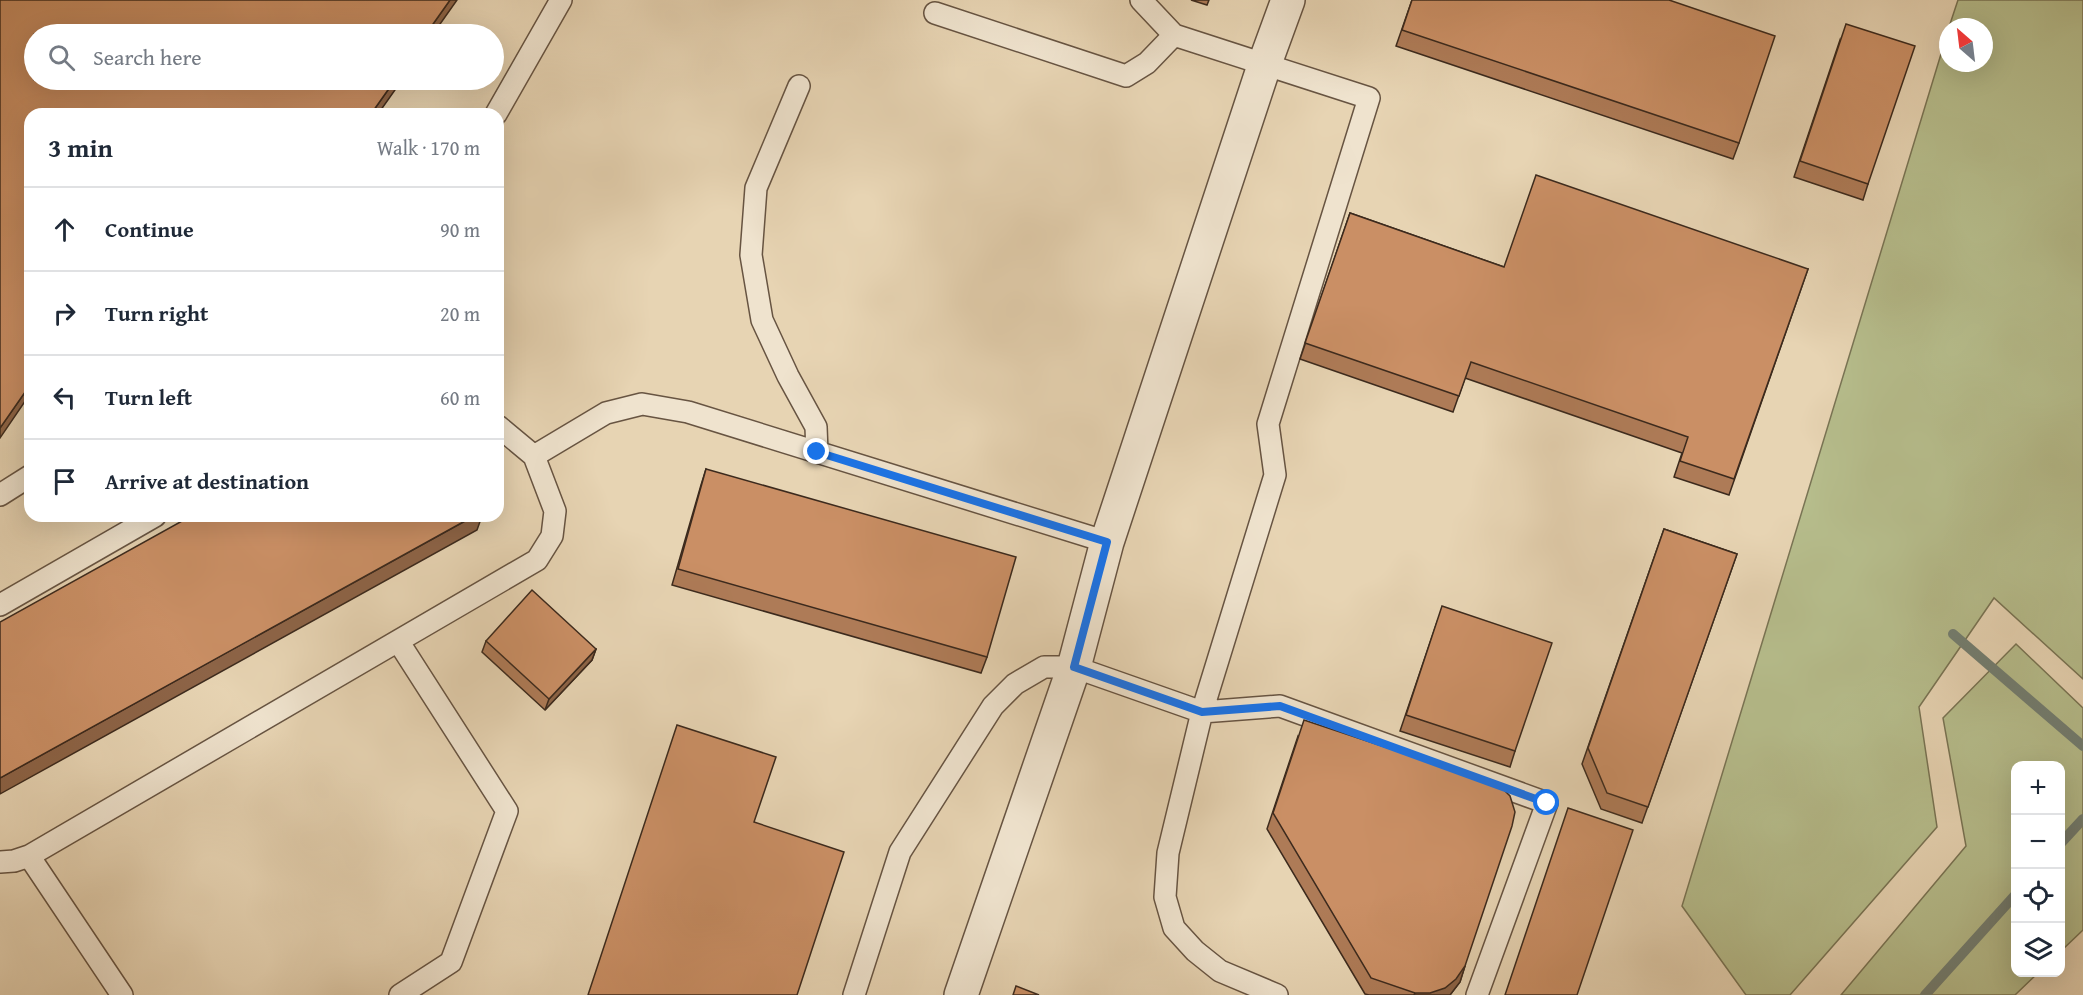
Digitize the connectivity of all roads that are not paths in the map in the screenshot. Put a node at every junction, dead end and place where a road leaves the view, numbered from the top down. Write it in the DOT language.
graph roads {
  1 [pos="561,0"];
  2 [pos="1141,0"];
  3 [pos="1288,0"];
  4 [pos="935,13"];
  5 [pos="1174,34"];
  6 [pos="1265,63"];
  7 [pos="799,86"];
  8 [pos="499,108"];
  9 [pos="504,431"];
  10 [pos="817,452"];
  11 [pos="534,456"];
  12 [pos="24,480"];
  13 [pos="0,495"];
  14 [pos="145,522"];
  15 [pos="1107,542"];
  16 [pos="0,605"];
  17 [pos="398,641"];
  18 [pos="1074,667"];
  19 [pos="1202,712"];
  20 [pos="29,856"];
  21 [pos="0,862"];
  22 [pos="122,995"];
  23 [pos="400,995"];
  24 [pos="854,995"];
  25 [pos="962,995"];
  26 [pos="1277,995"];
  27 [pos="1477,995"];
  1 -- 8 [label="lane"];
  2 -- 5 [label="lane"];
  3 -- 6 [label="street"];
  4 -- 5 [label="lane"];
  5 -- 6 [label="lane"];
  6 -- 15 [label="street"];
  6 -- 19 [label="lane"];
  7 -- 10 [label="lane"];
  9 -- 11 [label="lane"];
  10 -- 11 [label="lane"];
  10 -- 15 [label="lane"];
  11 -- 17 [label="lane"];
  12 -- 13 [label="lane"];
  14 -- 16 [label="lane"];
  15 -- 18 [label="street"];
  17 -- 20 [label="lane"];
  17 -- 23 [label="lane"];
  18 -- 19 [label="lane"];
  18 -- 24 [label="lane"];
  18 -- 25 [label="street"];
  19 -- 26 [label="lane"];
  19 -- 27 [label="lane"];
  20 -- 21 [label="lane"];
  20 -- 22 [label="lane"];
}
